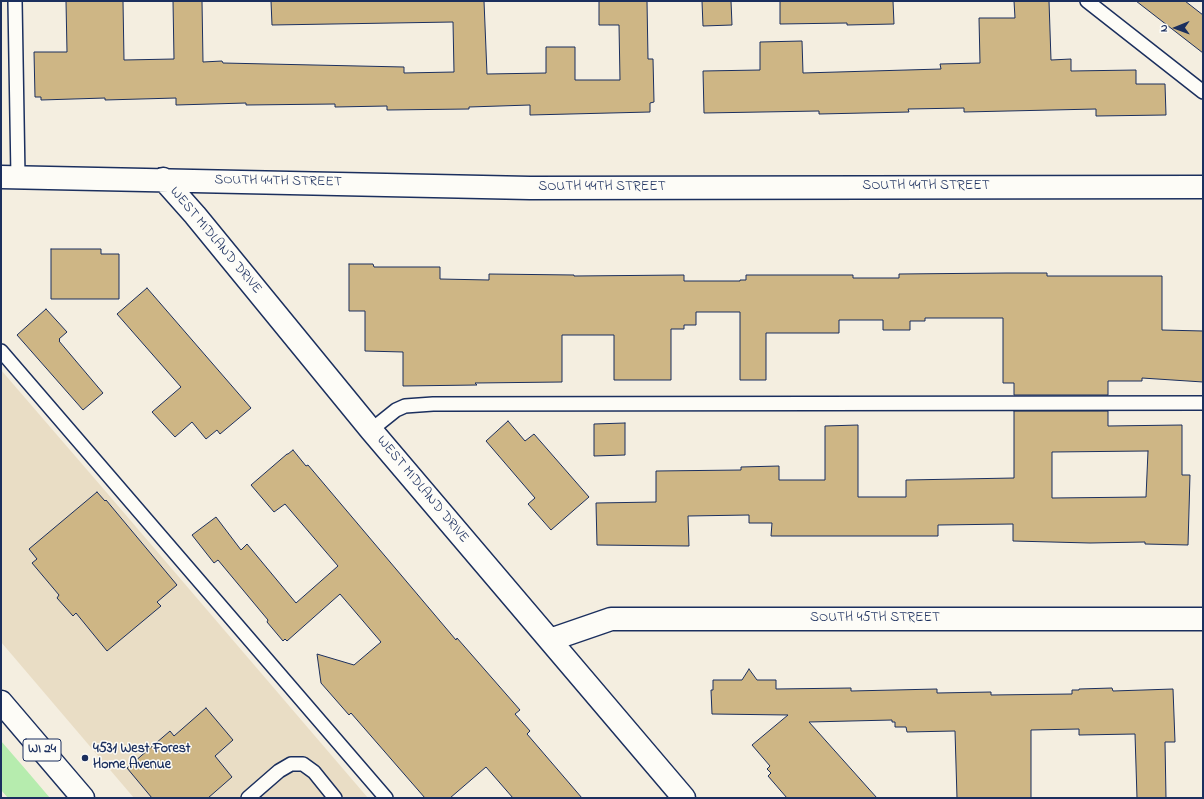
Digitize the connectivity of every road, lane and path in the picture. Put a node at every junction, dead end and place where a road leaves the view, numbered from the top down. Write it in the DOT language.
graph roads {
  1 [pos="15,1"];
  2 [pos="1087,1"];
  3 [pos="1203,92"];
  4 [pos="9,177"];
  5 [pos="163,179"];
  6 [pos="1203,187"];
  7 [pos="1,351"];
  8 [pos="1203,403"];
  9 [pos="371,430"];
  10 [pos="1203,619"];
  11 [pos="550,640"];
  12 [pos="1,702"];
  13 [pos="83,798"];
  14 [pos="248,798"];
  15 [pos="335,798"];
  16 [pos="386,798"];
  17 [pos="684,798"];
  1 -- 4 [label="lane"];
  2 -- 3 [label="lane"];
  4 -- 5 [label="street, SOUTH 44TH STREET"];
  5 -- 6 [label="street, SOUTH 44TH STREET"];
  5 -- 9 [label="street, WEST MIDLAND DRIVE"];
  7 -- 16 [label="lane"];
  8 -- 9 [label="lane"];
  9 -- 11 [label="street, WEST MIDLAND DRIVE"];
  10 -- 11 [label="street, SOUTH 45TH STREET"];
  11 -- 17 [label="street, WEST MIDLAND DRIVE"];
  12 -- 13 [label="street, WI 24"];
  14 -- 15 [label="lane"];
}
